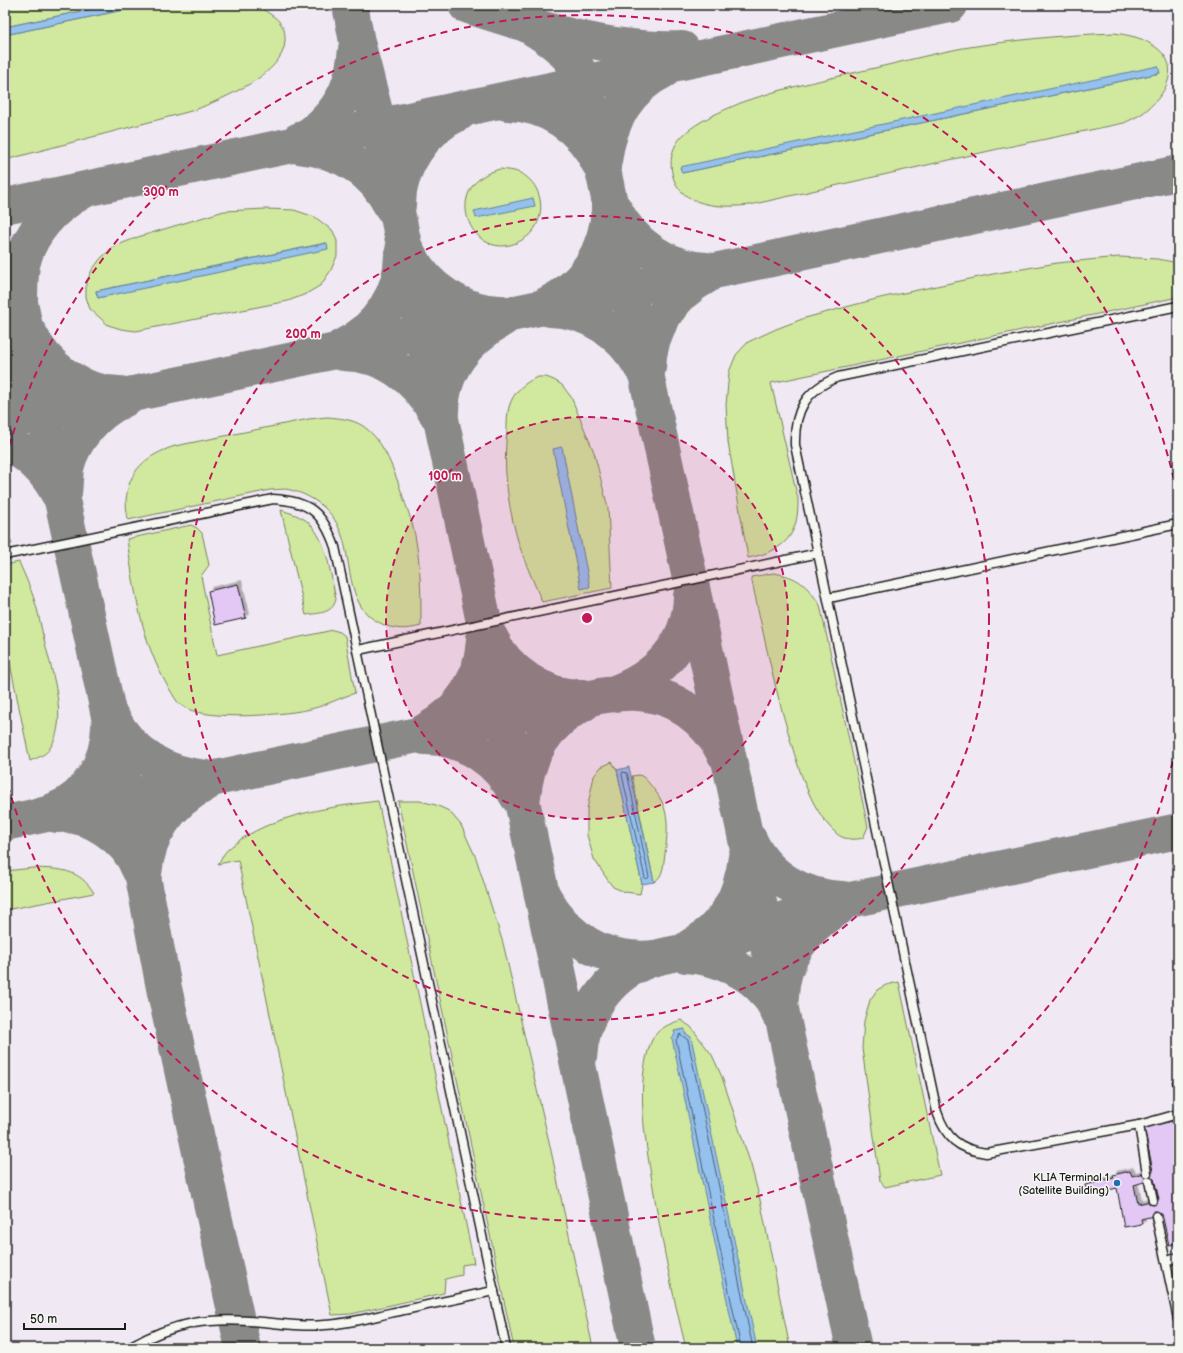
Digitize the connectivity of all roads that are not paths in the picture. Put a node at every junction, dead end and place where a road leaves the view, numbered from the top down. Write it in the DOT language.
graph roads {
  1 [pos="1178,306"];
  2 [pos="1178,524"];
  3 [pos="819,553"];
  4 [pos="5,555"];
  5 [pos="828,598"];
  6 [pos="358,650"];
  7 [pos="1178,1114"];
  8 [pos="1138,1125"];
  9 [pos="1153,1200"];
  10 [pos="1156,1216"];
  11 [pos="1178,1257"];
  12 [pos="1166,1262"];
  13 [pos="494,1291"];
  14 [pos="1178,1319"];
  15 [pos="129,1348"];
  16 [pos="506,1348"];
  1 -- 3 [label="lane"];
  2 -- 5 [label="lane"];
  3 -- 5 [label="lane"];
  3 -- 6 [label="lane"];
  4 -- 6 [label="lane"];
  5 -- 8 [label="lane"];
  6 -- 13 [label="lane"];
  7 -- 8 [label="lane"];
  8 -- 9 [label="lane"];
  10 -- 12 [label="lane"];
  11 -- 12 [label="lane"];
  12 -- 14 [label="lane"];
  13 -- 15 [label="lane"];
  13 -- 16 [label="lane"];
}
